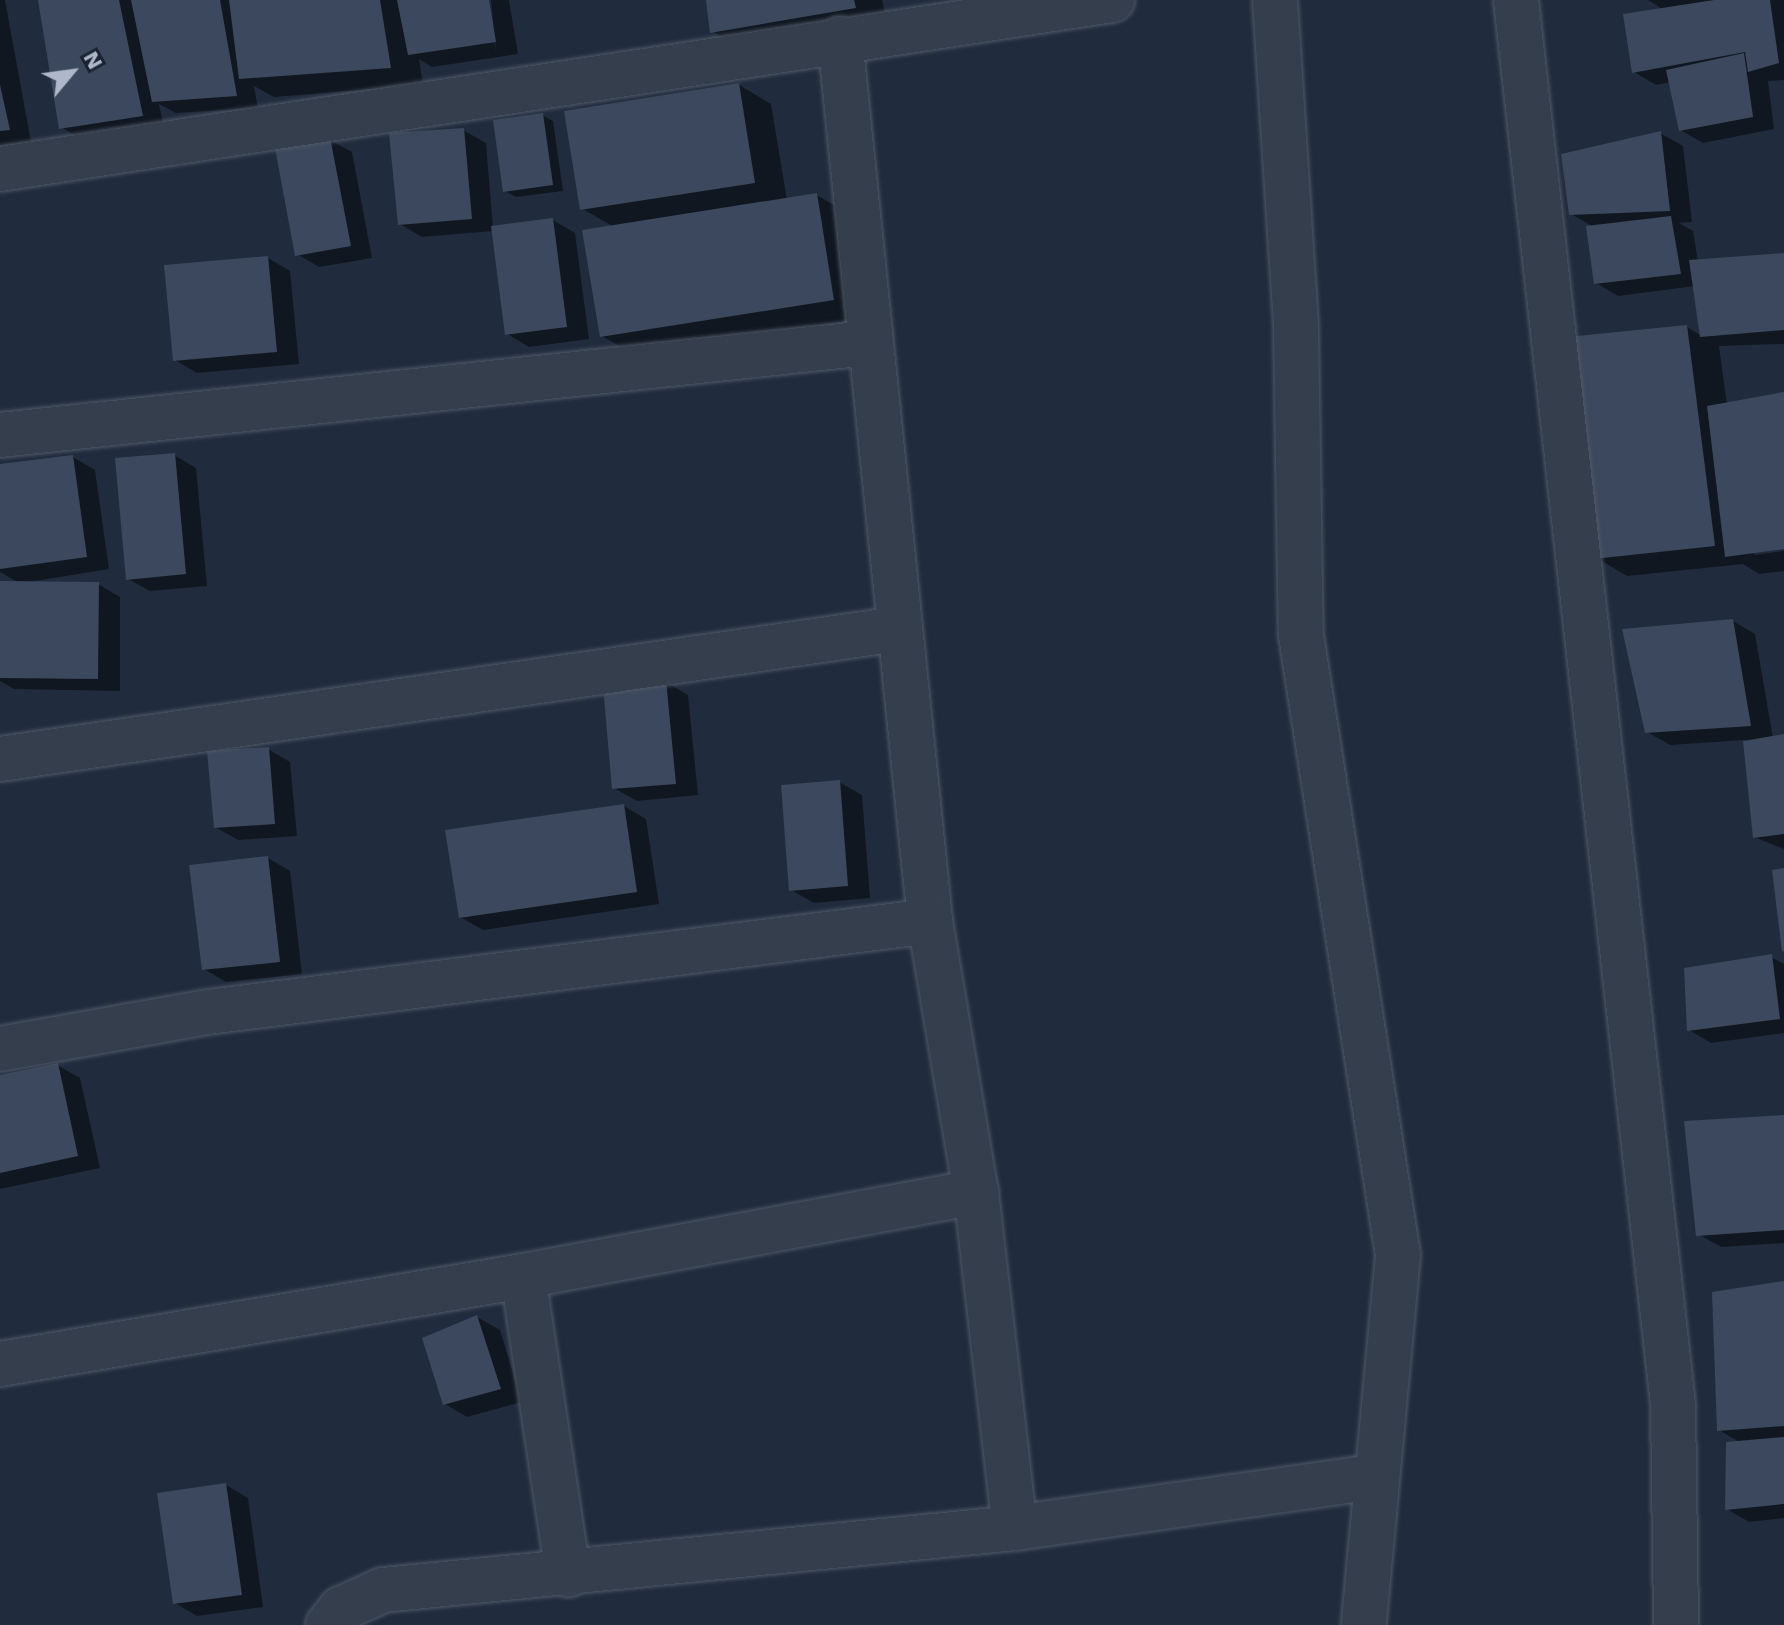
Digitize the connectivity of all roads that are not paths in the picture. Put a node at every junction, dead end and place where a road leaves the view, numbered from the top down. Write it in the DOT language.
graph roads {
  1 [pos="1112,0"];
  2 [pos="1275,0"];
  3 [pos="1516,0"];
  4 [pos="840,39"];
  5 [pos="0,169"];
  6 [pos="868,343"];
  7 [pos="0,435"];
  8 [pos="898,629"];
  9 [pos="0,759"];
  10 [pos="930,921"];
  11 [pos="0,1049"];
  12 [pos="976,1192"];
  13 [pos="523,1276"];
  14 [pos="0,1364"];
  15 [pos="1375,1477"];
  16 [pos="1015,1528"];
  17 [pos="568,1575"];
  18 [pos="328,1625"];
  19 [pos="1364,1625"];
  20 [pos="1676,1625"];
  1 -- 4 [label="street"];
  2 -- 15 [label="street"];
  3 -- 20 [label="street"];
  4 -- 5 [label="street"];
  4 -- 6 [label="street"];
  6 -- 7 [label="street"];
  6 -- 8 [label="street"];
  8 -- 9 [label="street"];
  8 -- 10 [label="street"];
  10 -- 11 [label="street"];
  10 -- 12 [label="street"];
  12 -- 13 [label="street"];
  12 -- 16 [label="street"];
  13 -- 14 [label="street"];
  13 -- 17 [label="street"];
  15 -- 16 [label="street"];
  15 -- 19 [label="street"];
  16 -- 17 [label="street"];
  17 -- 18 [label="street"];
}
